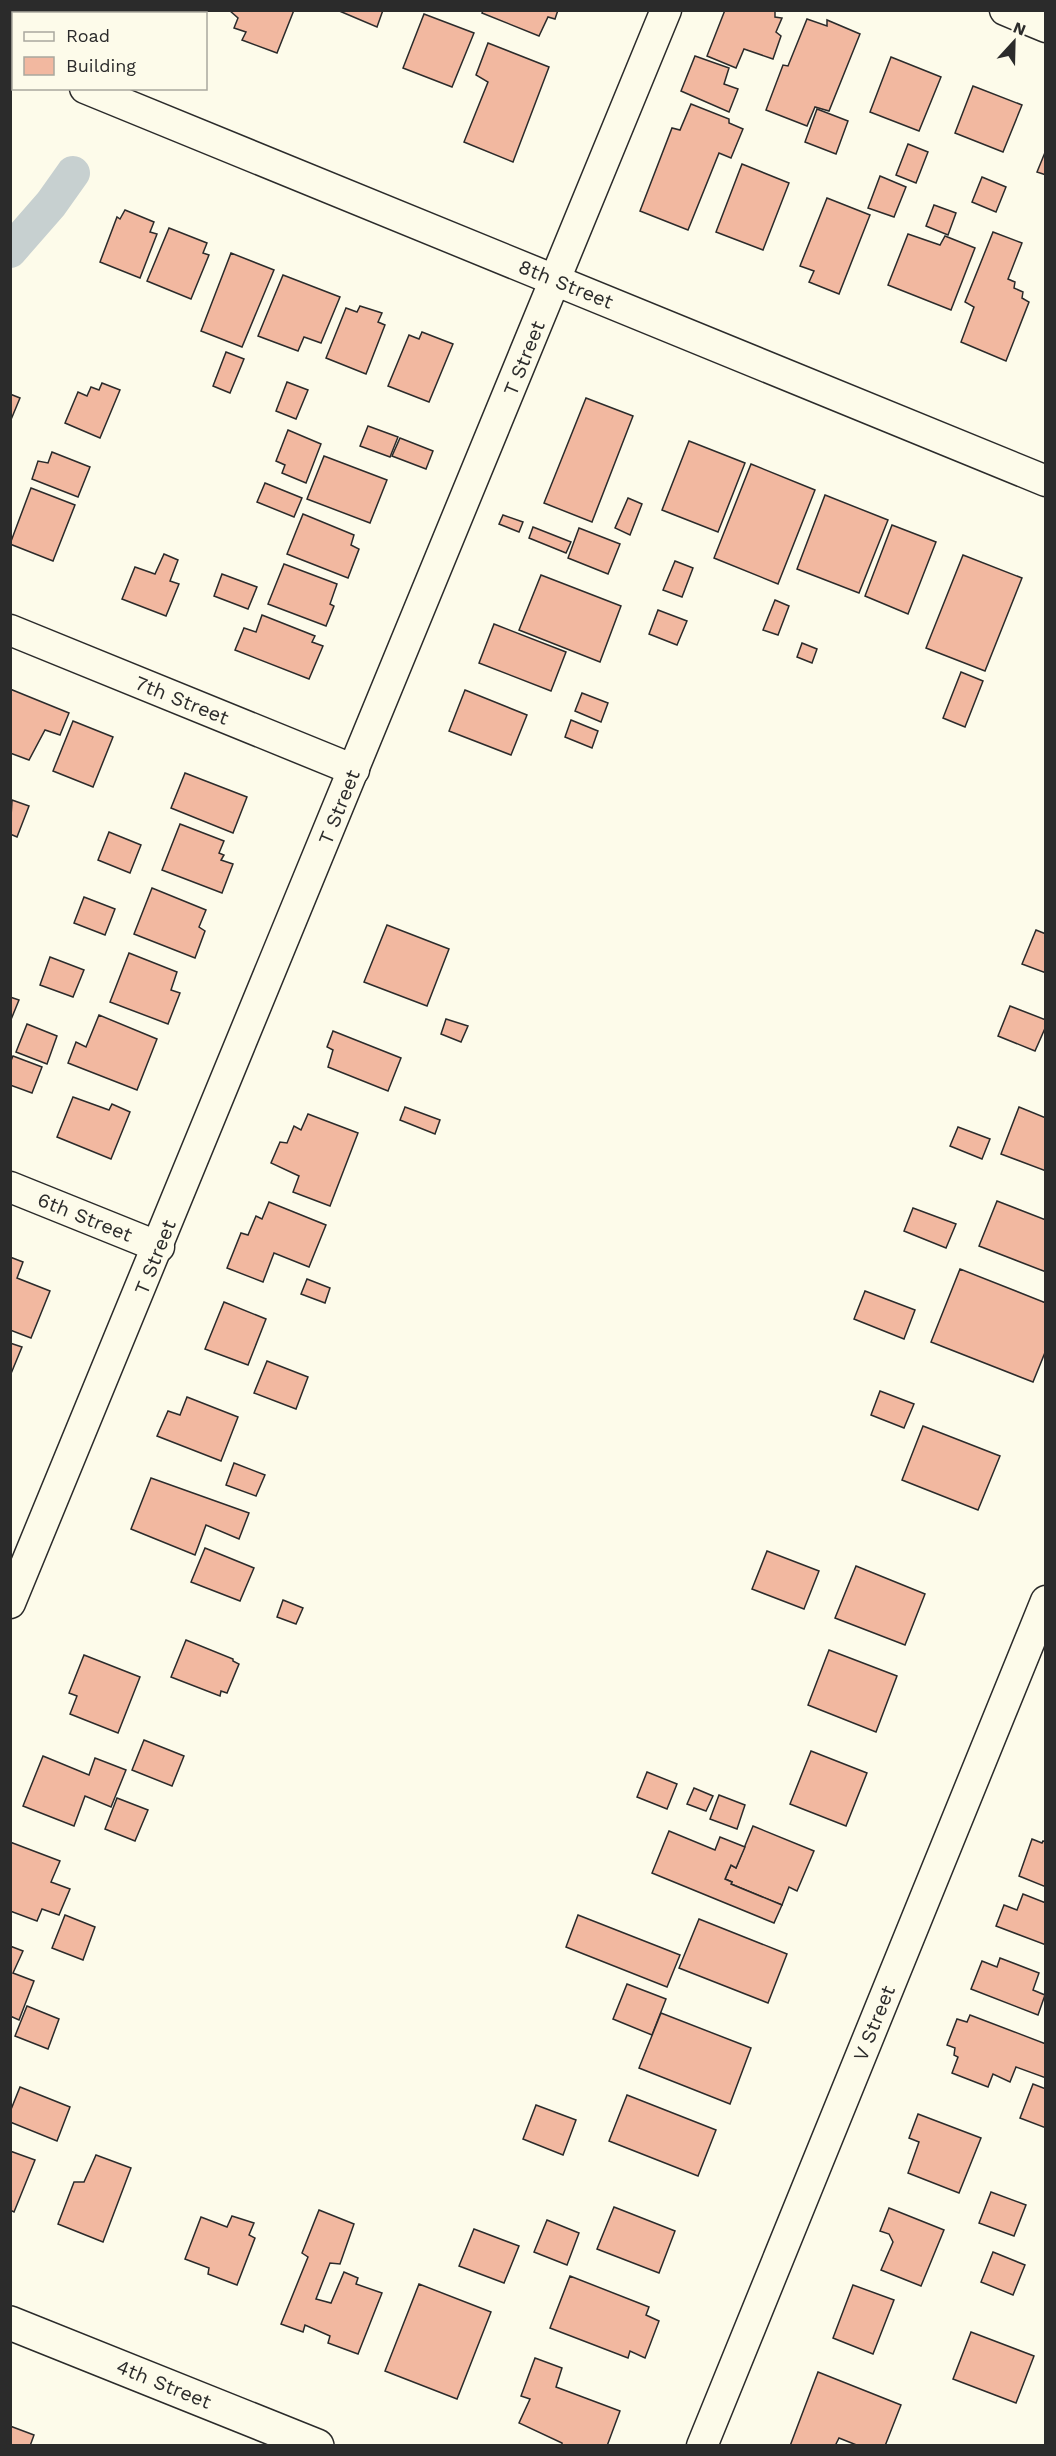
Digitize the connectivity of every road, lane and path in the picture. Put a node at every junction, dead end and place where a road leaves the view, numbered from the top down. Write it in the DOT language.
graph roads {
  1 [pos="666,10"];
  2 [pos="1005,10"];
  3 [pos="1046,27"];
  4 [pos="91,90"];
  5 [pos="556,280"];
  6 [pos="1046,481"];
  7 [pos="10,630"];
  8 [pos="354,770"];
  9 [pos="10,1187"];
  10 [pos="159,1247"];
  11 [pos="1046,1601"];
  12 [pos="10,1604"];
  13 [pos="10,2323"];
  14 [pos="317,2445"];
  15 [pos="702,2445"];
  1 -- 5 [label="street, T Street"];
  2 -- 3 [label="street"];
  4 -- 5 [label="street, 8th Street"];
  5 -- 6 [label="street, 8th Street"];
  5 -- 8 [label="street, T Street"];
  7 -- 8 [label="street, 7th Street"];
  8 -- 10 [label="street, T Street"];
  9 -- 10 [label="street, 6th Street"];
  10 -- 12 [label="street, T Street"];
  11 -- 15 [label="street, V Street"];
  13 -- 14 [label="street, 4th Street"];
}
